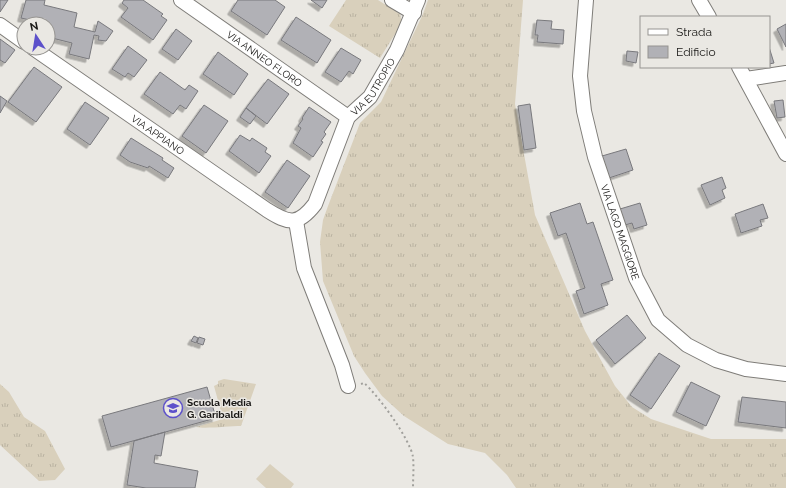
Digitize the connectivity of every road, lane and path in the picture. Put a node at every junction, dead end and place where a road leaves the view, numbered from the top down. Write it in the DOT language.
graph roads {
  1 [pos="181,0"];
  2 [pos="392,0"];
  3 [pos="586,0"];
  4 [pos="699,0"];
  5 [pos="416,6"];
  6 [pos="708,16"];
  7 [pos="0,25"];
  8 [pos="16,36"];
  9 [pos="44,56"];
  10 [pos="740,68"];
  11 [pos="786,73"];
  12 [pos="746,79"];
  13 [pos="348,117"];
  14 [pos="786,154"];
  15 [pos="290,220"];
  16 [pos="786,374"];
  17 [pos="348,386"];
  18 [pos="412,488"];
  1 -- 13 [label="street, VIA ANNEO FLORO"];
  2 -- 5 [label="street"];
  3 -- 16 [label="street, VIA LAGO MAGGIORE"];
  4 -- 6 [label="street"];
  5 -- 13 [label="street, VIA EUTROPIO"];
  7 -- 8 [label="street"];
  9 -- 15 [label="street, VIA APPIANO"];
  10 -- 12 [label="street"];
  11 -- 12 [label="street"];
  12 -- 14 [label="street"];
  13 -- 15 [label="street, VIA EUTROPIO"];
  15 -- 17 [label="street"];
  17 -- 18 [label="path"];
}
